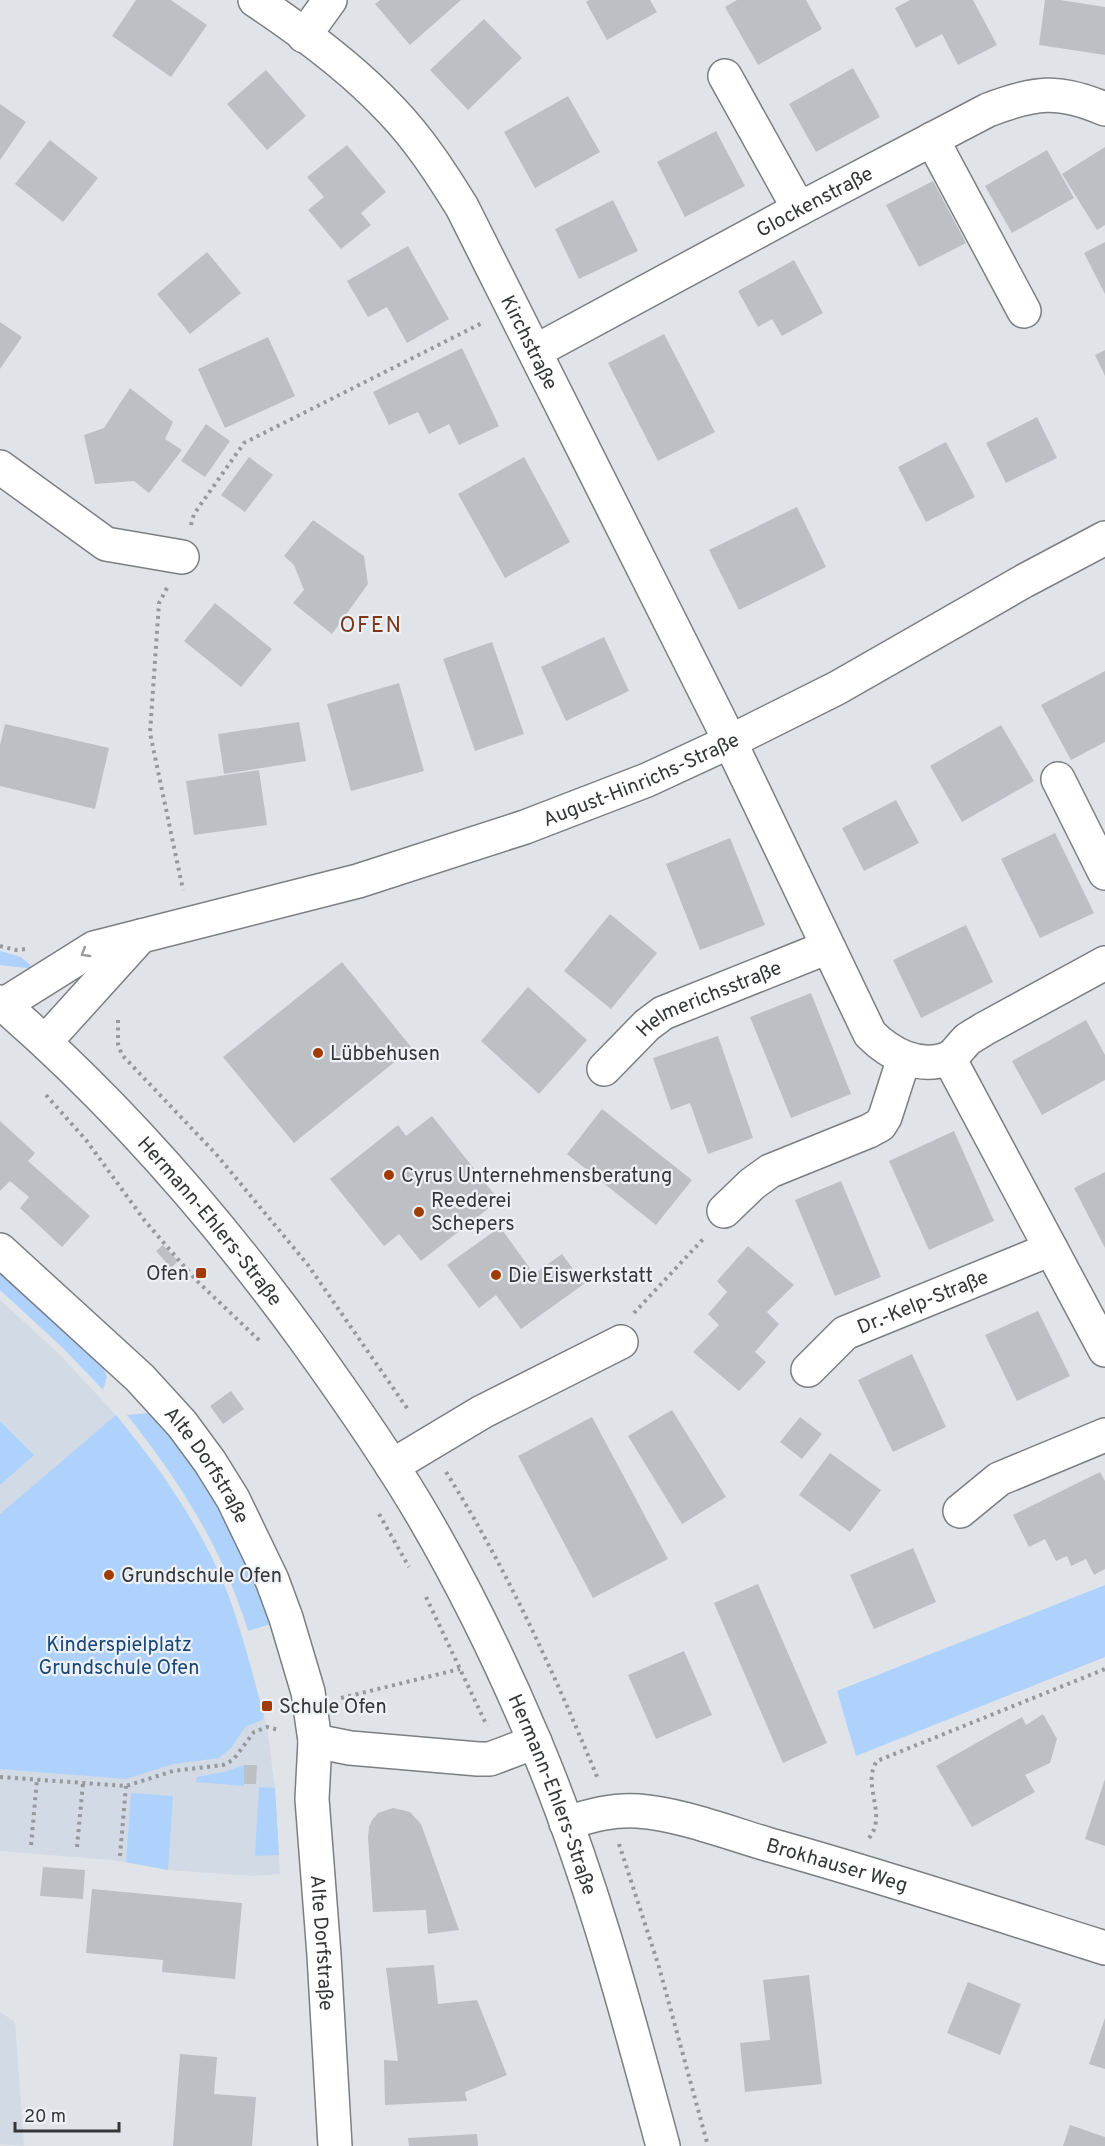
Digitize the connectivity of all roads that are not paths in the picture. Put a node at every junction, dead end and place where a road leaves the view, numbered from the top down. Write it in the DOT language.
graph roads {
  1 [pos="255,0"];
  2 [pos="330,0"];
  3 [pos="304,36"];
  4 [pos="725,76"];
  5 [pos="1105,109"];
  6 [pos="932,139"];
  7 [pos="799,209"];
  8 [pos="1024,311"];
  9 [pos="536,351"];
  10 [pos="0,467"];
  11 [pos="1105,538"];
  12 [pos="182,557"];
  13 [pos="729,742"];
  14 [pos="1058,779"];
  15 [pos="1105,873"];
  16 [pos="141,936"];
  17 [pos="828,948"];
  18 [pos="1105,963"];
  19 [pos="1,1004"];
  20 [pos="45,1042"];
  21 [pos="904,1058"];
  22 [pos="949,1058"];
  23 [pos="604,1069"];
  24 [pos="724,1210"];
  25 [pos="0,1250"];
  26 [pos="1051,1250"];
  27 [pos="621,1342"];
  28 [pos="1105,1350"];
  29 [pos="808,1370"];
  30 [pos="1105,1435"];
  31 [pos="392,1466"];
  32 [pos="960,1511"];
  33 [pos="315,1741"];
  34 [pos="535,1742"];
  35 [pos="567,1823"];
  36 [pos="1105,1948"];
  37 [pos="335,2146"];
  38 [pos="663,2146"];
  1 -- 3 [label="street, Kirchstraße"];
  2 -- 3 [label="street"];
  3 -- 9 [label="street, Kirchstraße"];
  4 -- 7 [label="street"];
  5 -- 6 [label="street, Glockenstraße"];
  6 -- 7 [label="street, Glockenstraße"];
  6 -- 8 [label="street"];
  7 -- 9 [label="street, Glockenstraße"];
  9 -- 13 [label="street, Kirchstraße"];
  10 -- 12 [label="street"];
  11 -- 13 [label="street, August-Hinrichs-Straße"];
  13 -- 16 [label="street, August-Hinrichs-Straße"];
  13 -- 17 [label="street"];
  14 -- 15 [label="street"];
  16 -- 19 [label="street, August-Hinrichs-Straße, one-way"];
  16 -- 20 [label="street"];
  17 -- 21 [label="street"];
  17 -- 23 [label="street, Helmerichsstraße"];
  18 -- 22 [label="street"];
  19 -- 20 [label="street, Hermann-Ehlers-Straße"];
  20 -- 31 [label="street, Hermann-Ehlers-Straße"];
  21 -- 22 [label="street"];
  21 -- 24 [label="street"];
  22 -- 26 [label="street"];
  25 -- 33 [label="street, Alte Dorfstraße"];
  26 -- 28 [label="street"];
  26 -- 29 [label="street, Dr.-Kelp-Straße"];
  27 -- 31 [label="street"];
  30 -- 32 [label="street"];
  31 -- 34 [label="street, Hermann-Ehlers-Straße"];
  33 -- 34 [label="street"];
  33 -- 37 [label="street, Alte Dorfstraße"];
  34 -- 35 [label="street, Hermann-Ehlers-Straße"];
  35 -- 36 [label="street, Brokhauser Weg"];
  35 -- 38 [label="street, Hermann-Ehlers-Straße"];
}
